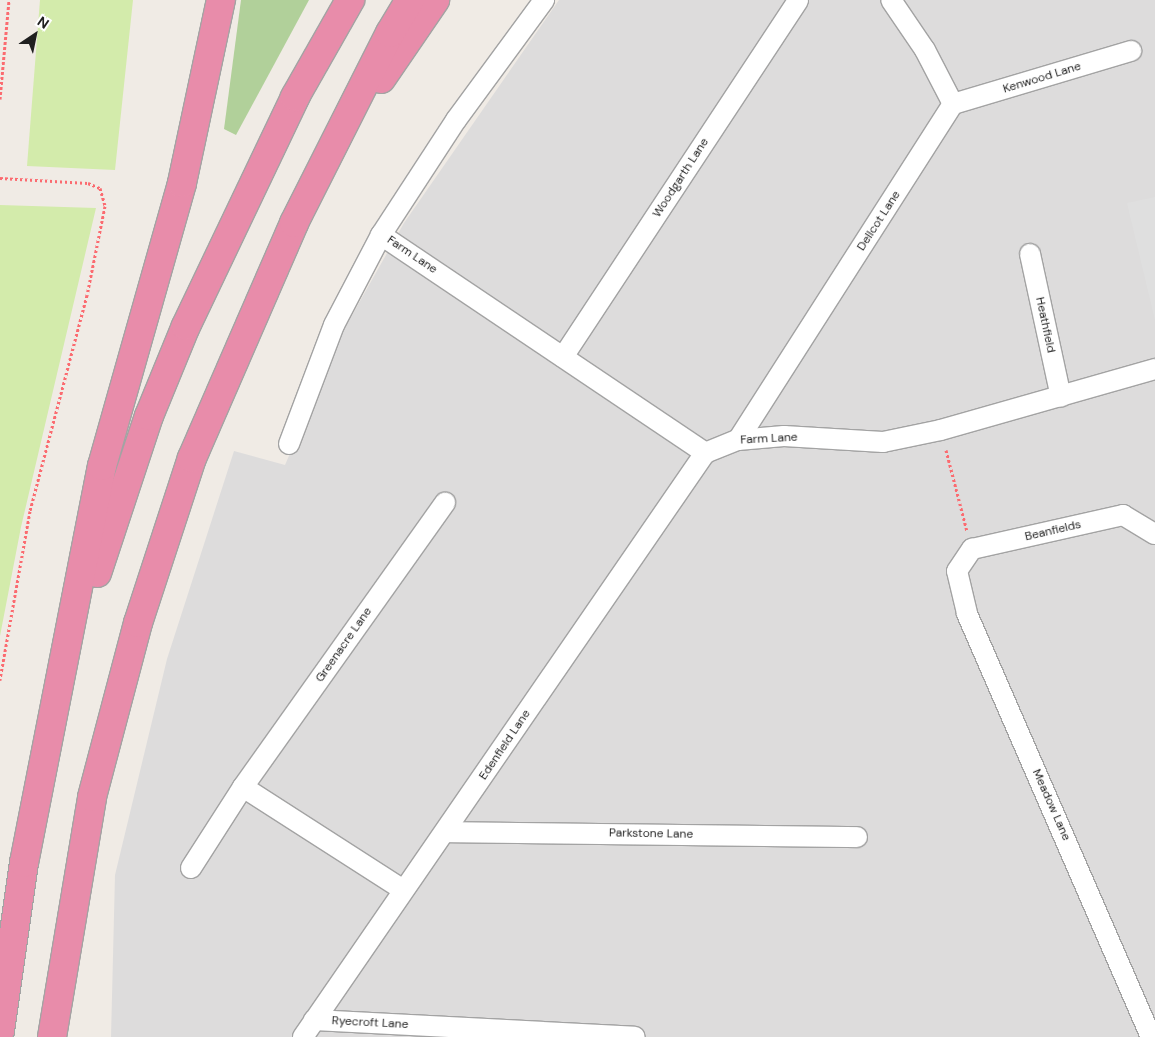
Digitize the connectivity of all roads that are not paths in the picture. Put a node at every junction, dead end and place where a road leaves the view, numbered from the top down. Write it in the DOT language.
graph roads {
  1 [pos="221,0"];
  2 [pos="350,0"];
  3 [pos="410,0"];
  4 [pos="435,0"];
  5 [pos="544,0"];
  6 [pos="798,0"];
  7 [pos="891,0"];
  8 [pos="1131,51"];
  9 [pos="953,104"];
  10 [pos="332,147"];
  11 [pos="381,234"];
  12 [pos="1030,254"];
  13 [pos="563,357"];
  14 [pos="1155,369"];
  15 [pos="1061,397"];
  16 [pos="738,440"];
  17 [pos="289,444"];
  18 [pos="705,453"];
  19 [pos="445,503"];
  20 [pos="1155,534"];
  21 [pos="957,571"];
  22 [pos="46,755"];
  23 [pos="243,787"];
  24 [pos="446,832"];
  25 [pos="856,837"];
  26 [pos="190,868"];
  27 [pos="402,889"];
  28 [pos="314,1020"];
  29 [pos="0,1032"];
  30 [pos="52,1037"];
  31 [pos="303,1037"];
  32 [pos="635,1037"];
  33 [pos="1154,1037"];
  1 -- 22 [label="highway"];
  2 -- 22 [label="highway"];
  3 -- 10 [label="highway"];
  4 -- 10 [label="highway"];
  5 -- 11 [label="street, Farm Lane"];
  6 -- 13 [label="street, Woodgarth Lane"];
  7 -- 9 [label="street"];
  8 -- 9 [label="street, Kenwood Lane"];
  9 -- 16 [label="street, Dellcot Lane"];
  10 -- 30 [label="highway"];
  11 -- 13 [label="street, Farm Lane"];
  11 -- 17 [label="street, Farm Lane"];
  12 -- 15 [label="street, Heathfield"];
  13 -- 18 [label="street, Farm Lane"];
  14 -- 15 [label="street, Farm Lane"];
  15 -- 16 [label="street, Farm Lane"];
  16 -- 18 [label="street, Farm Lane"];
  18 -- 24 [label="street, Edenfield Lane"];
  19 -- 23 [label="street, Greenacre Lane"];
  20 -- 21 [label="street, Beanfields"];
  21 -- 33 [label="street, Meadow Lane"];
  22 -- 29 [label="highway"];
  23 -- 26 [label="street, Greenacre Lane"];
  23 -- 27 [label="street"];
  24 -- 25 [label="street, Parkstone Lane"];
  24 -- 27 [label="street, Edenfield Lane"];
  27 -- 28 [label="street, Edenfield Lane"];
  28 -- 31 [label="street, Edenfield Lane"];
  28 -- 32 [label="street, Ryecroft Lane"];
}
